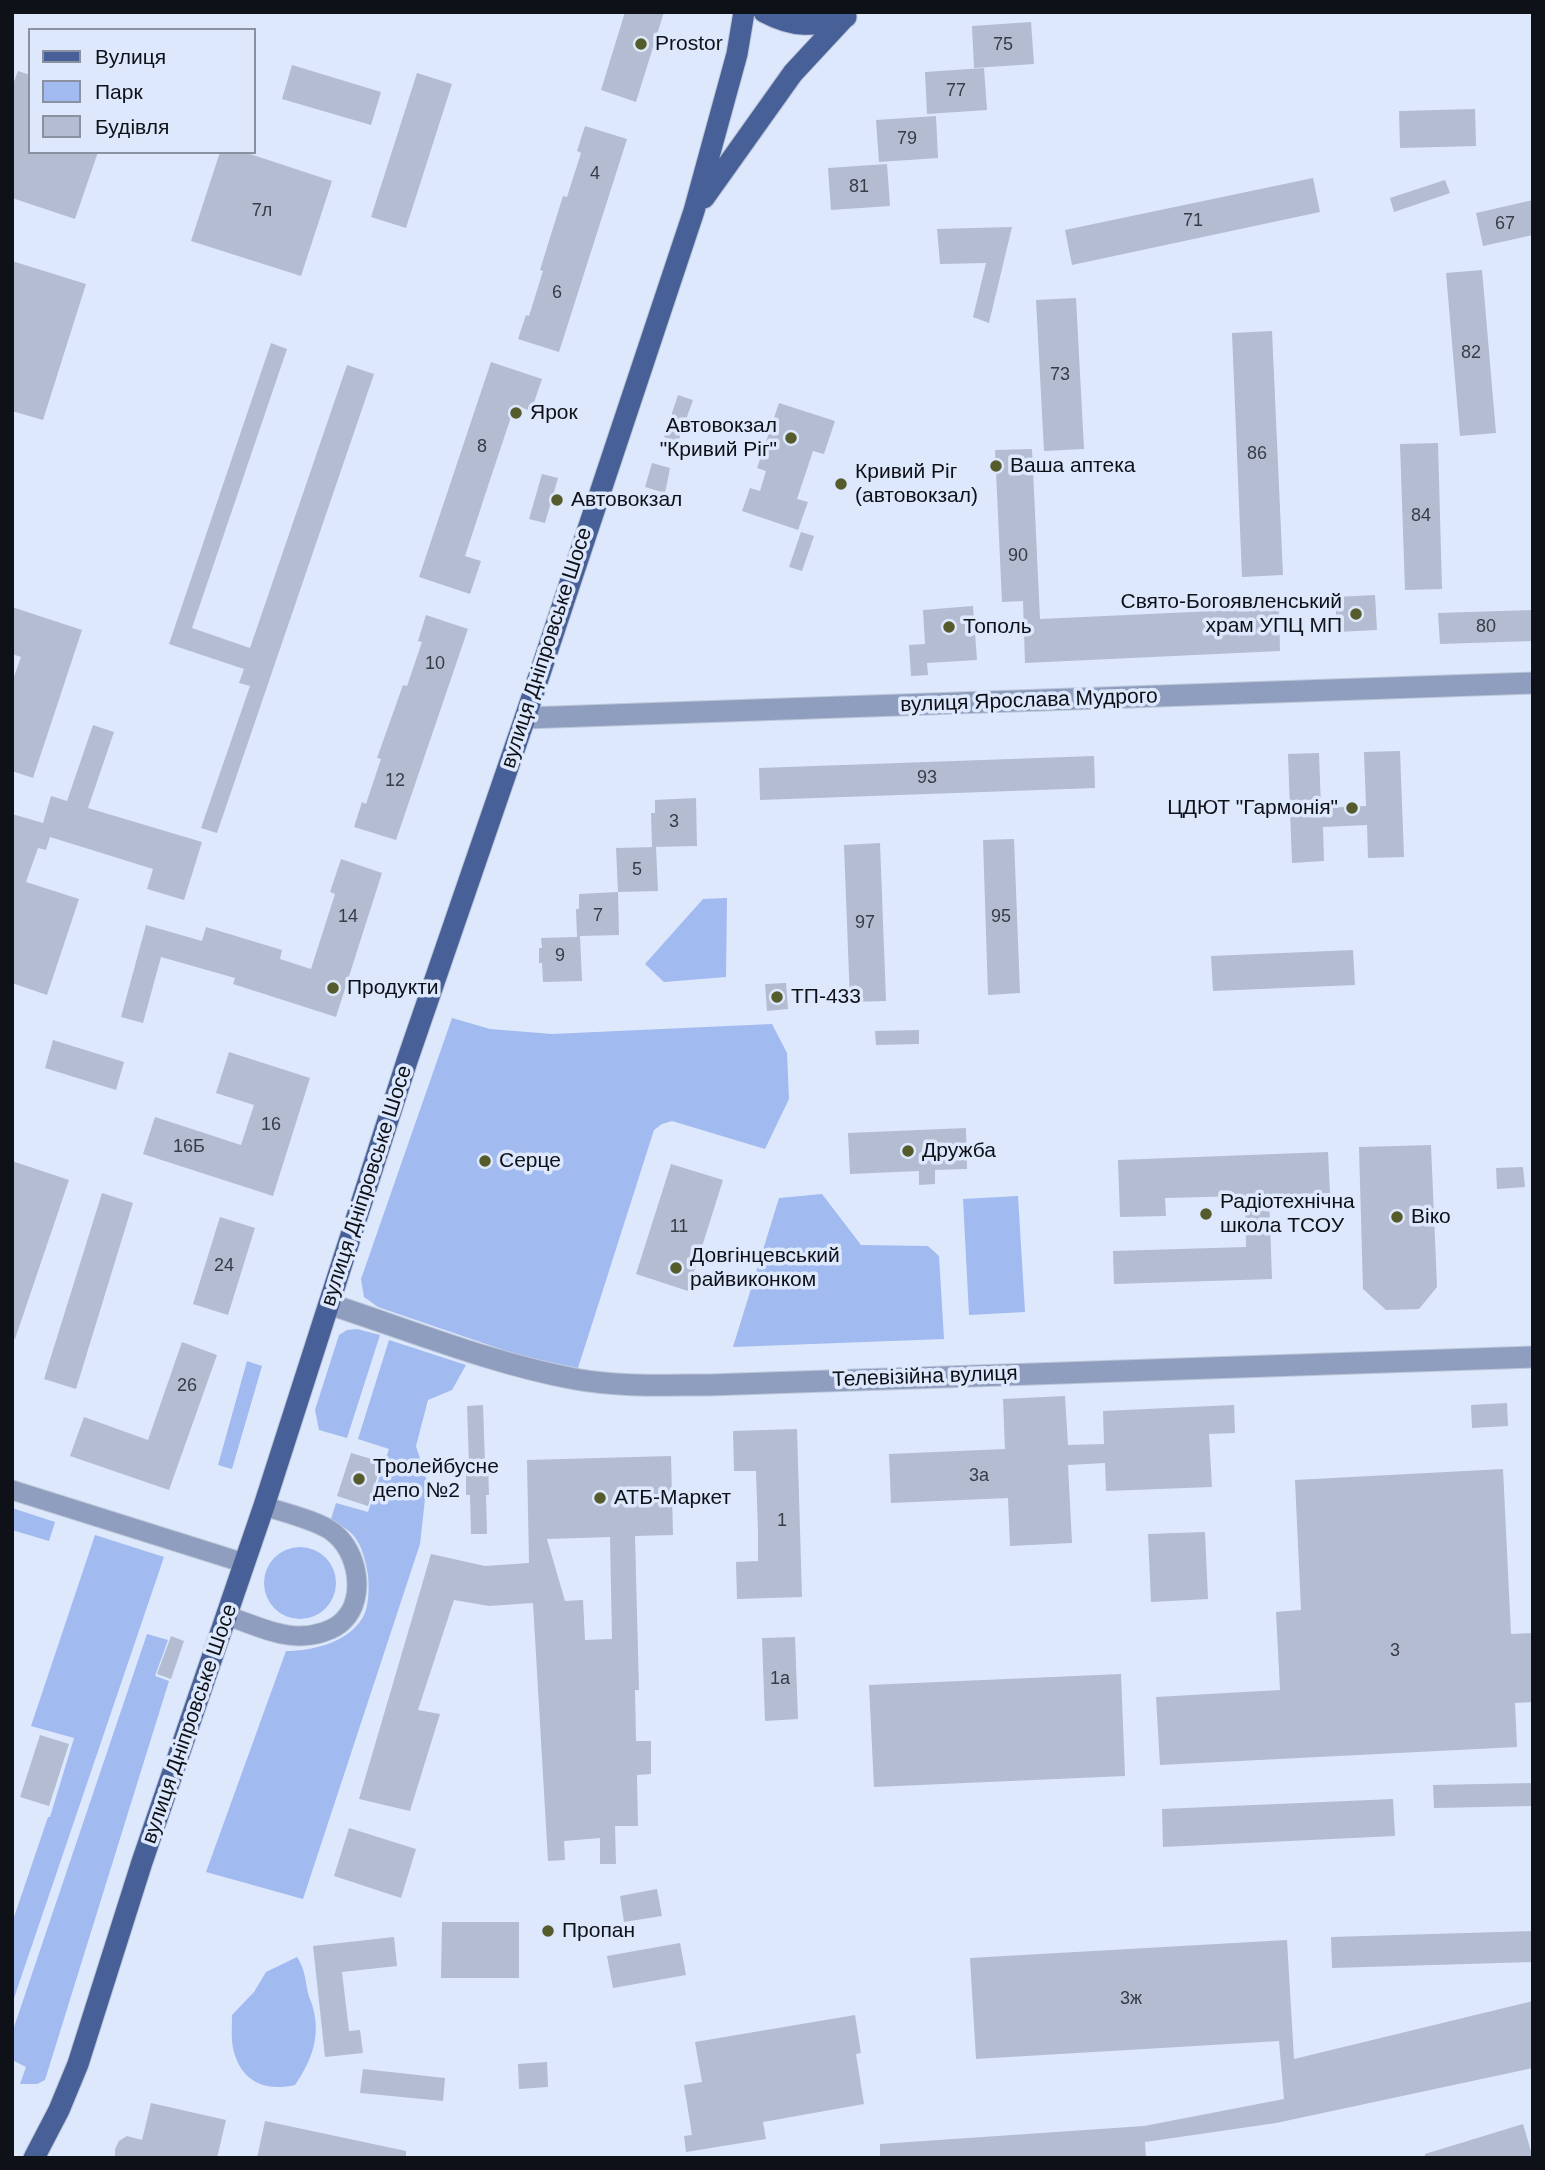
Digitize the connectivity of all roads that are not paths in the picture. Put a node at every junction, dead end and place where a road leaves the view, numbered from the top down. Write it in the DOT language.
graph roads {
  1 [pos="744,12"];
  2 [pos="764,12"];
  3 [pos="849,15"];
  4 [pos="694,211"];
  5 [pos="1533,683"];
  6 [pos="524,718"];
  7 [pos="329,1304"];
  8 [pos="1533,1357"];
  9 [pos="12,1490"];
  10 [pos="264,1506"];
  11 [pos="244,1563"];
  12 [pos="227,1616"];
  13 [pos="34,2158"];
  1 -- 4 [label="main road"];
  2 -- 3 [label="main road"];
  3 -- 4 [label="main road"];
  4 -- 6 [label="main road, вулиця Дніпровське Шосе"];
  5 -- 6 [label="street, вулиця Ярослава Мудрого"];
  6 -- 7 [label="main road, вулиця Дніпровське Шосе"];
  7 -- 8 [label="street, Телевізійна вулиця"];
  7 -- 10 [label="main road, вулиця Дніпровське Шосе"];
  9 -- 11 [label="street"];
  10 -- 11 [label="main road, вулиця Дніпровське Шосе"];
  10 -- 12 [label="street"];
  11 -- 12 [label="main road, вулиця Дніпровське Шосе"];
  12 -- 13 [label="main road, вулиця Дніпровське Шосе"];
}
